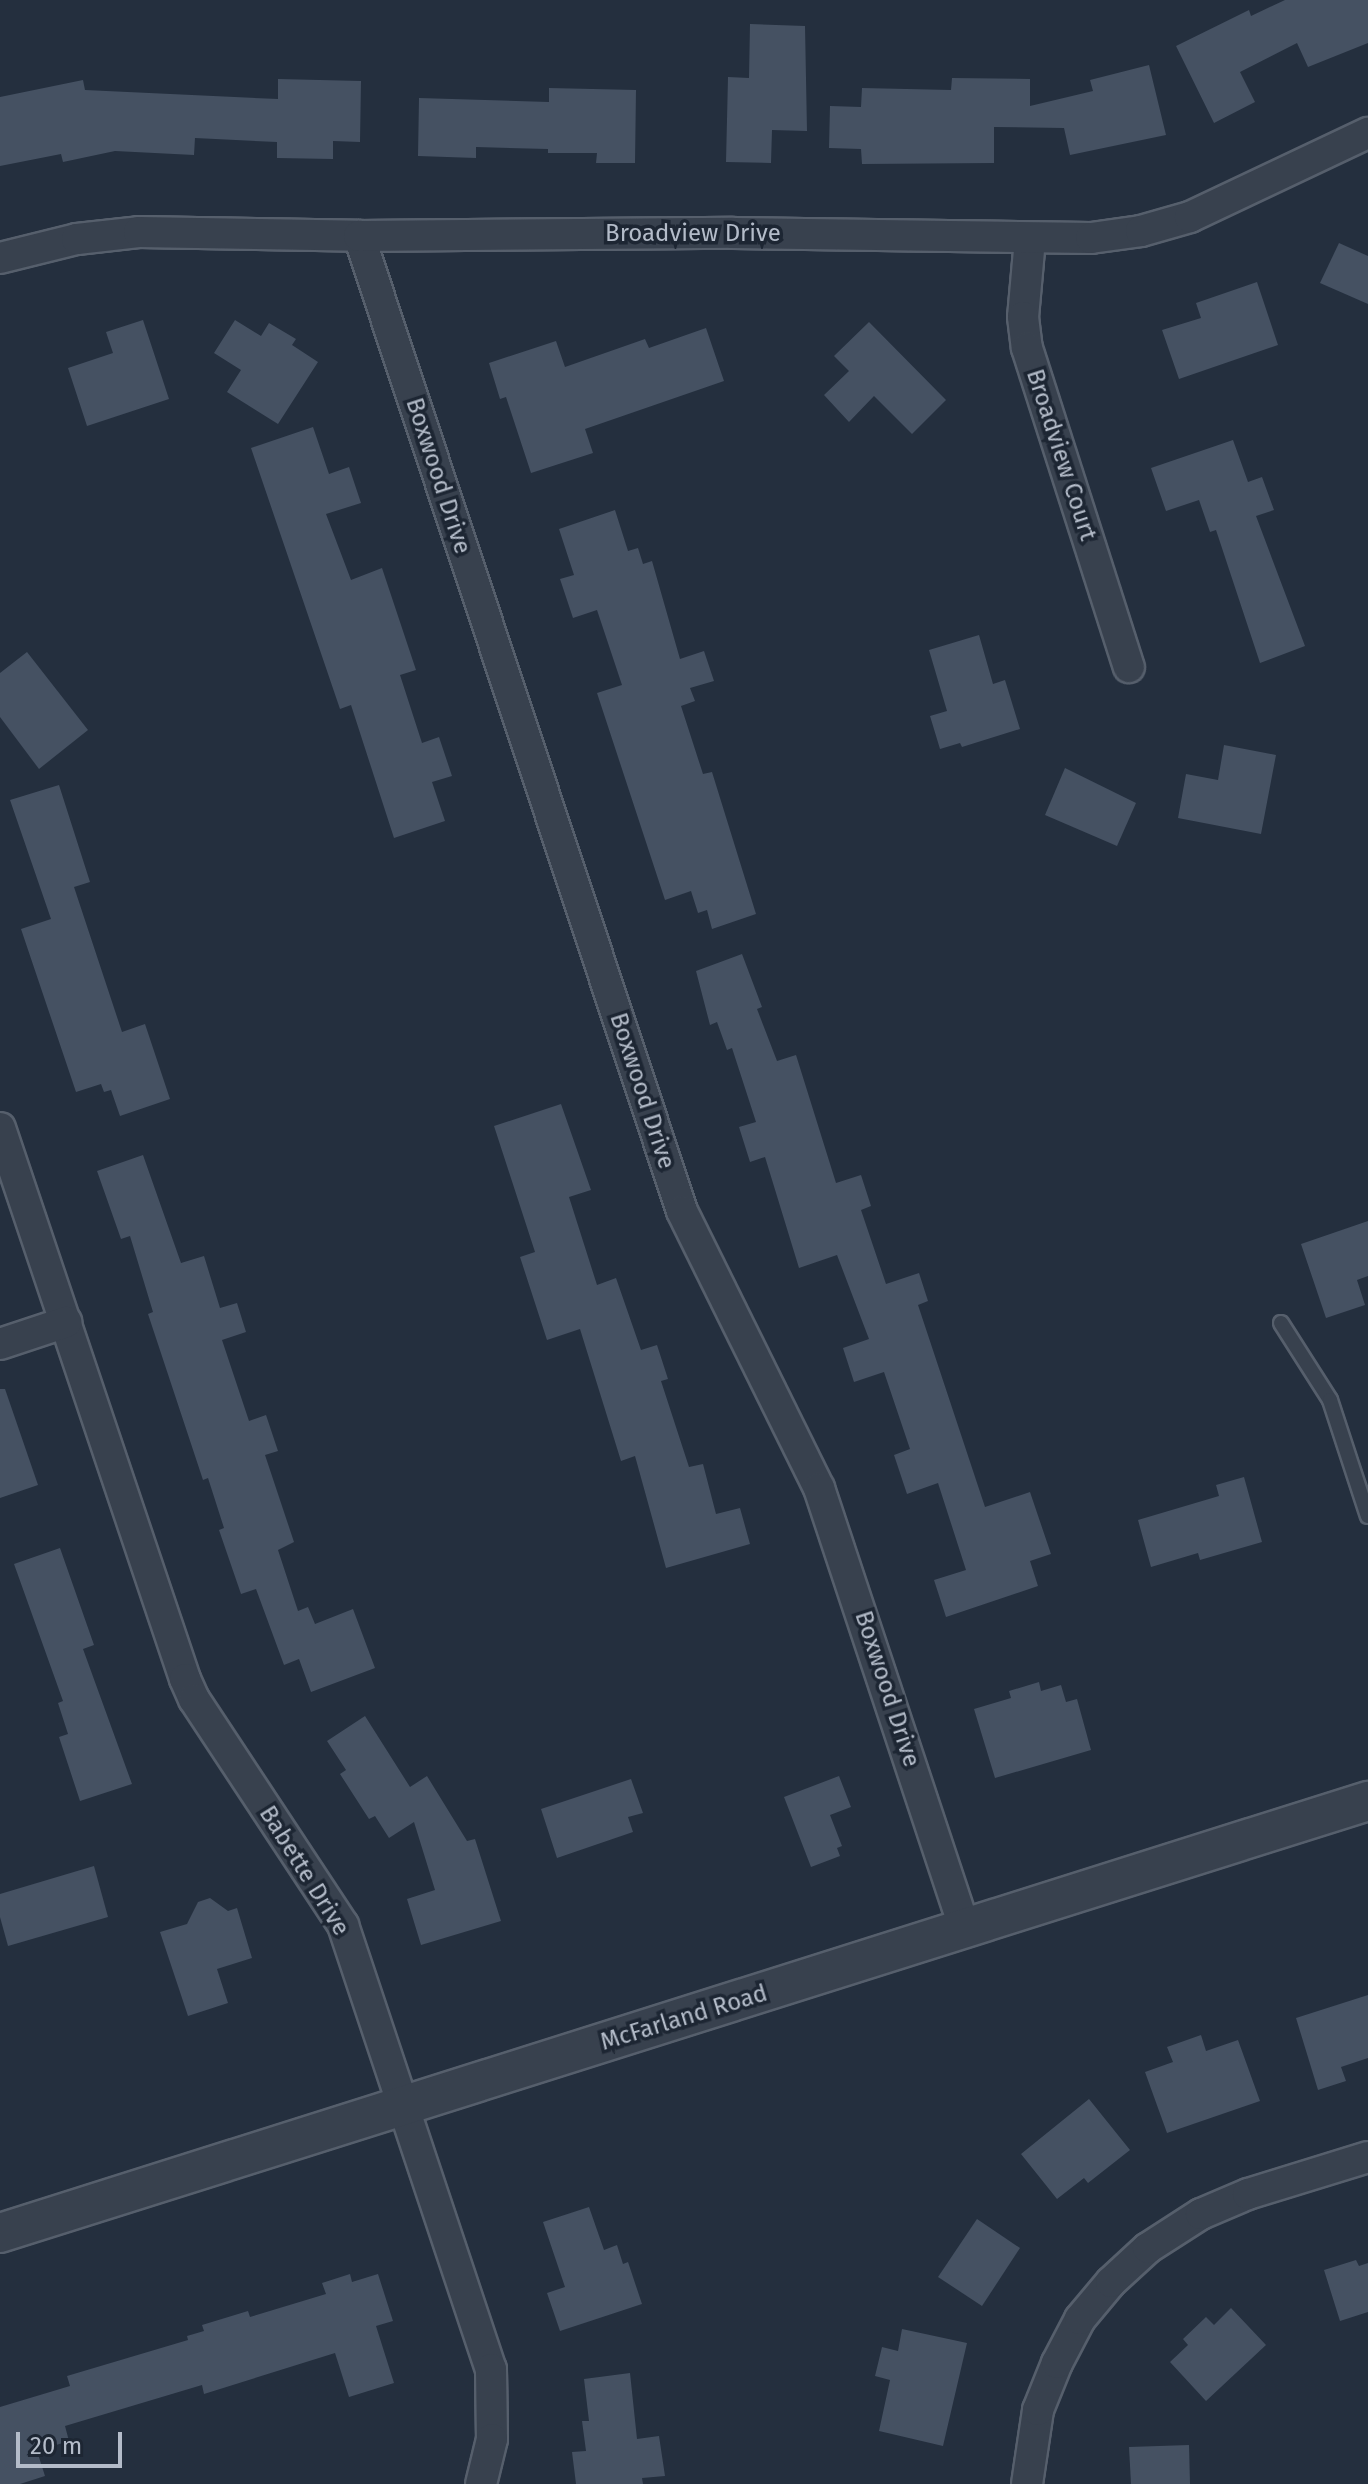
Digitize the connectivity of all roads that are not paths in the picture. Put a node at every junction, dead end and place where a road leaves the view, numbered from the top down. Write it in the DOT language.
graph roads {
  1 [pos="1368,133"];
  2 [pos="359,236"];
  3 [pos="1030,239"];
  4 [pos="0,258"];
  5 [pos="1129,667"];
  6 [pos="0,1128"];
  7 [pos="66,1322"];
  8 [pos="1281,1323"];
  9 [pos="0,1344"];
  10 [pos="1368,1516"];
  11 [pos="1368,1801"];
  12 [pos="965,1929"];
  13 [pos="402,2107"];
  14 [pos="1368,2157"];
  15 [pos="0,2233"];
  16 [pos="481,2484"];
  17 [pos="1027,2484"];
  1 -- 3 [label="street, Broadview Drive"];
  2 -- 3 [label="street, Broadview Drive"];
  2 -- 4 [label="street, Broadview Drive"];
  2 -- 12 [label="street, Boxwood Drive"];
  3 -- 5 [label="street, Broadview Court"];
  6 -- 7 [label="street, Babette Drive"];
  7 -- 9 [label="street"];
  7 -- 13 [label="street, Babette Drive"];
  8 -- 10 [label="lane"];
  11 -- 12 [label="street, McFarland Road"];
  12 -- 13 [label="street, McFarland Road"];
  13 -- 15 [label="street, McFarland Road"];
  13 -- 16 [label="street, Babette Drive"];
  14 -- 17 [label="street"];
}
